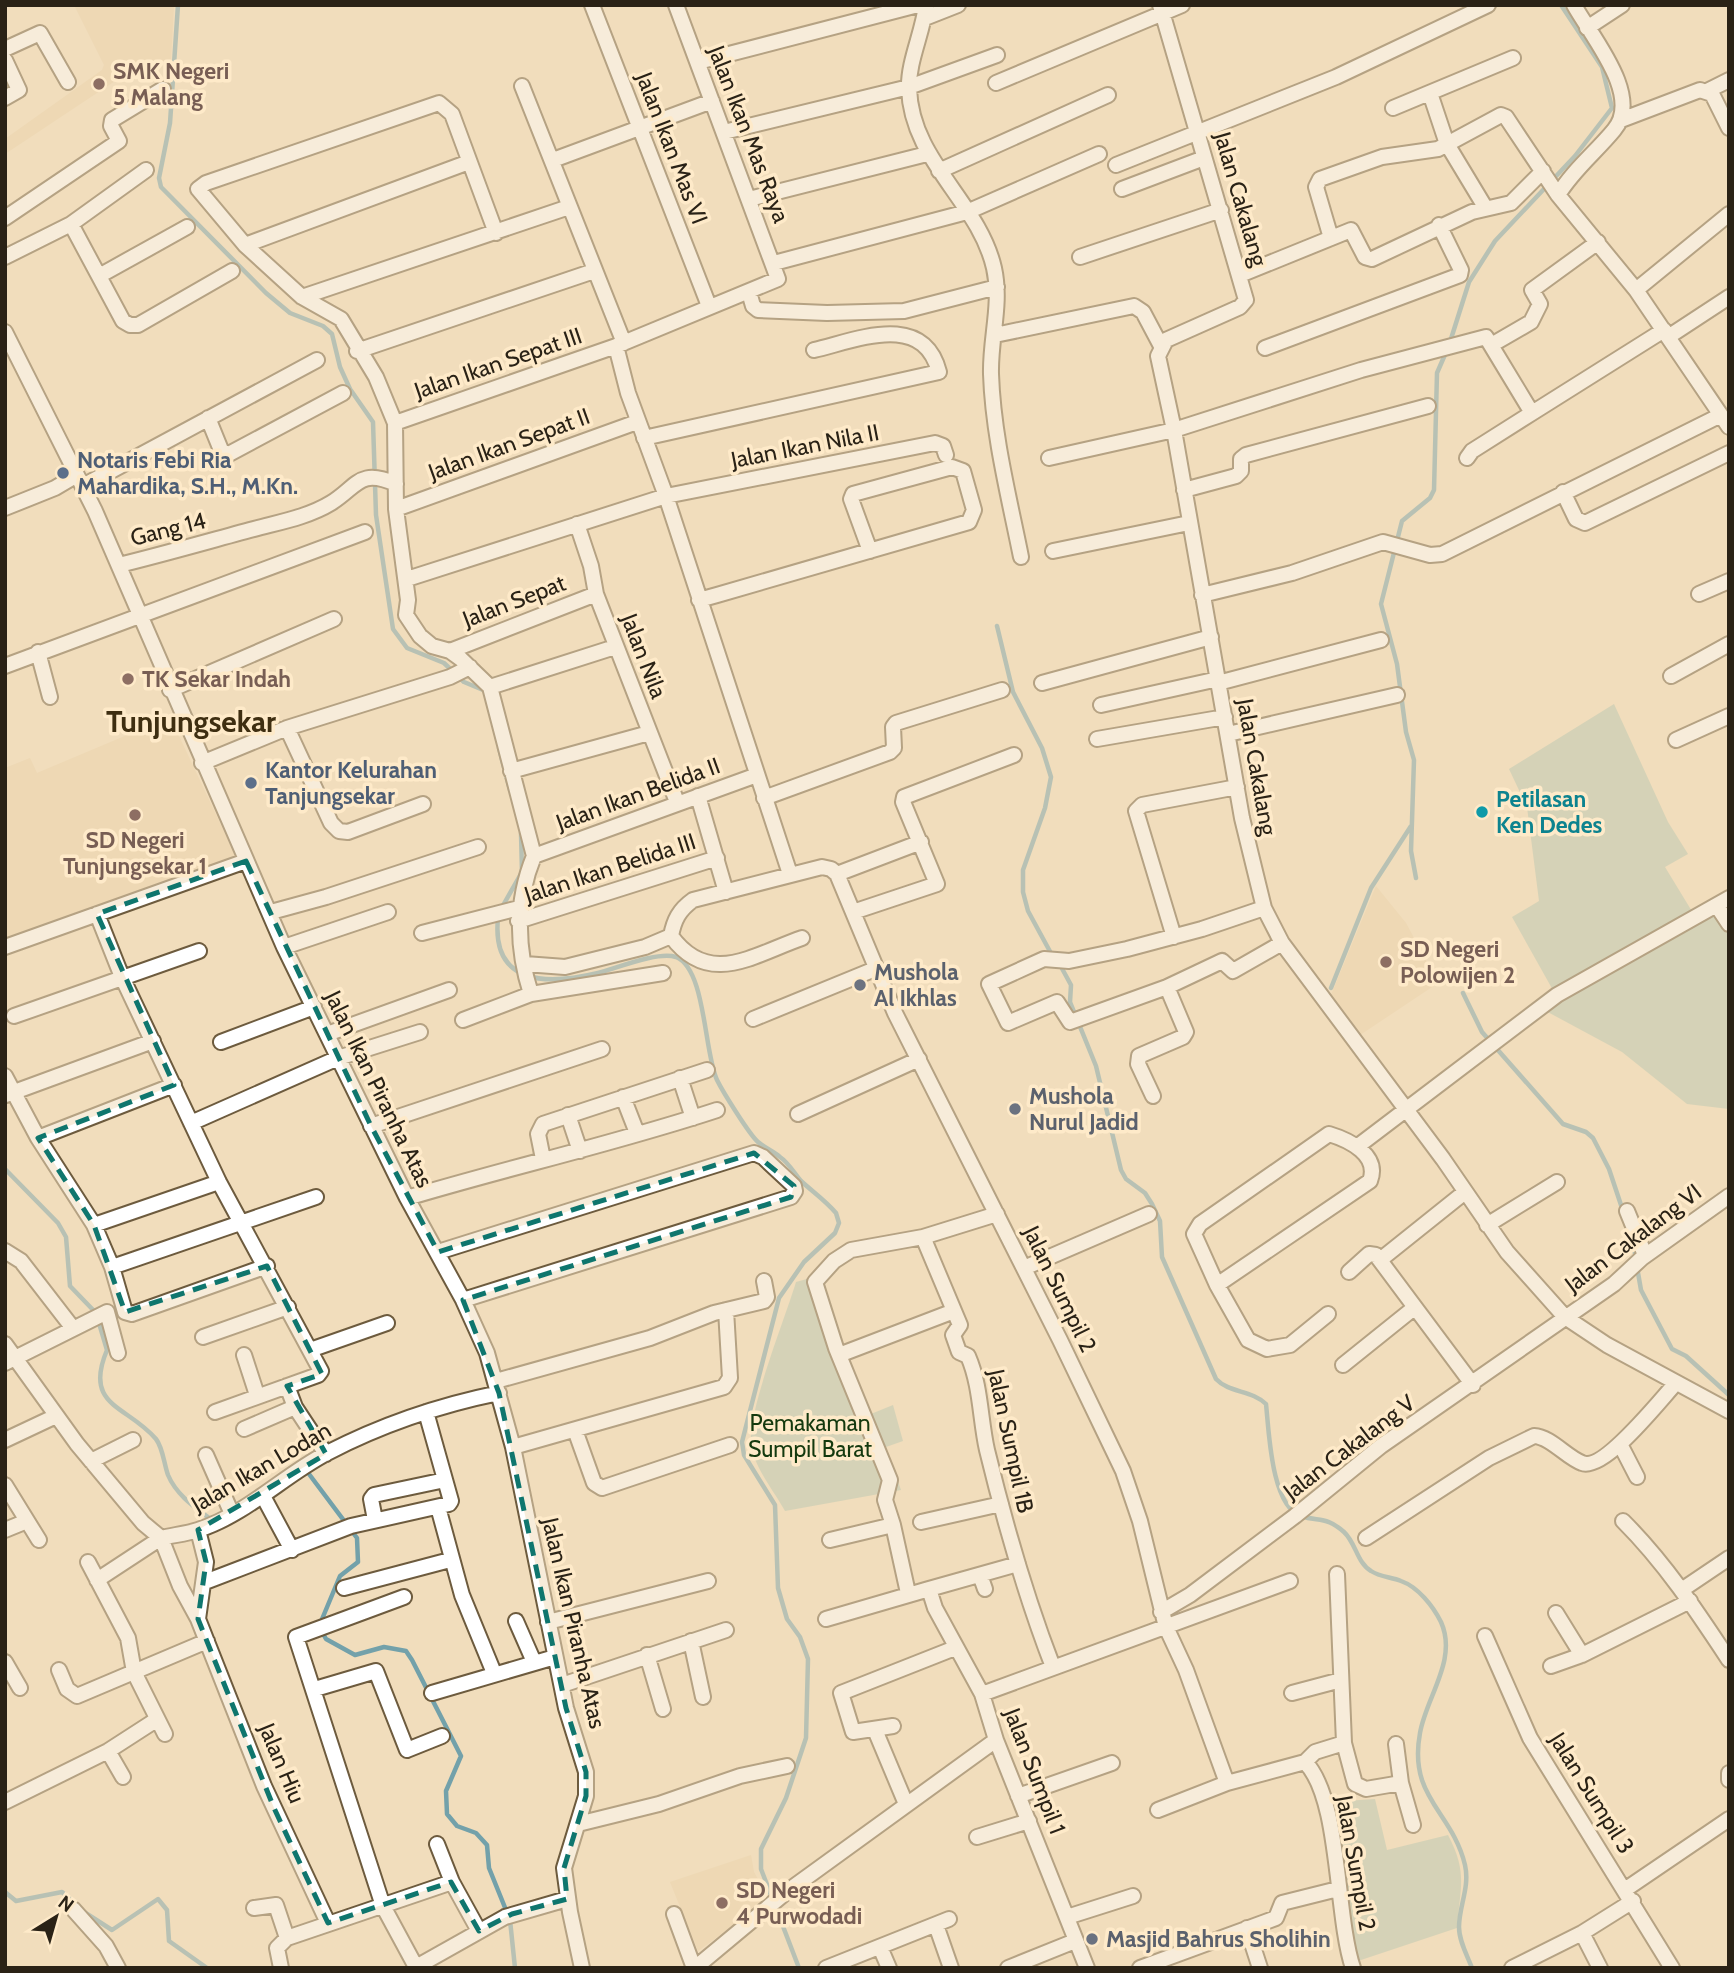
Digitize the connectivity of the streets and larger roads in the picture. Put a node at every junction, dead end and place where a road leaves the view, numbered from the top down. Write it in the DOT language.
graph roads {
  1 [pos="592,5"];
  2 [pos="676,5"];
  3 [pos="958,5"];
  4 [pos="1182,5"];
  5 [pos="1488,5"];
  6 [pos="1574,5"];
  7 [pos="1622,5"];
  8 [pos="923,9"];
  9 [pos="1162,10"];
  10 [pos="1587,28"];
  11 [pos="5,50"];
  12 [pos="996,55"];
  13 [pos="1513,58"];
  14 [pos="5,60"];
  15 [pos="698,62"];
  16 [pos="1729,80"];
  17 [pos="68,82"];
  18 [pos="996,83"];
  19 [pos="522,86"];
  20 [pos="909,87"];
  21 [pos="163,89"];
  22 [pos="1707,91"];
  23 [pos="1430,93"];
  24 [pos="1108,96"];
  25 [pos="5,98"];
  26 [pos="712,101"];
  27 [pos="1393,108"];
  28 [pos="1621,121"];
  29 [pos="1729,128"];
  30 [pos="639,129"];
  31 [pos="724,132"];
  32 [pos="1198,133"];
  33 [pos="1447,144"];
  34 [pos="927,154"];
  35 [pos="1100,154"];
  36 [pos="1204,158"];
  37 [pos="553,160"];
  38 [pos="469,162"];
  39 [pos="1116,164"];
  40 [pos="146,170"];
  41 [pos="939,172"];
  42 [pos="1550,182"];
  43 [pos="1122,189"];
  44 [pos="749,199"];
  45 [pos="569,207"];
  46 [pos="1485,207"];
  47 [pos="1221,210"];
  48 [pos="967,212"];
  49 [pos="1729,214"];
  50 [pos="5,218"];
  51 [pos="71,224"];
  52 [pos="1439,225"];
  53 [pos="187,227"];
  54 [pos="496,233"];
  55 [pos="1331,237"];
  56 [pos="1598,242"];
  57 [pos="245,245"];
  58 [pos="5,257"];
  59 [pos="1080,257"];
  60 [pos="774,263"];
  61 [pos="232,271"];
  62 [pos="594,271"];
  63 [pos="99,275"];
  64 [pos="1240,275"];
  65 [pos="778,279"];
  66 [pos="998,287"];
  67 [pos="1636,290"];
  68 [pos="748,292"];
  69 [pos="302,297"];
  70 [pos="1729,298"];
  71 [pos="709,306"];
  72 [pos="5,332"];
  73 [pos="1006,334"];
  74 [pos="1666,334"];
  75 [pos="620,344"];
  76 [pos="1493,344"];
  77 [pos="1161,346"];
  78 [pos="1265,348"];
  79 [pos="814,350"];
  80 [pos="357,351"];
  81 [pos="317,360"];
  82 [pos="343,393"];
  83 [pos="1428,406"];
  84 [pos="1532,413"];
  85 [pos="208,418"];
  86 [pos="1725,421"];
  87 [pos="637,422"];
  88 [pos="395,423"];
  89 [pos="1174,430"];
  90 [pos="644,438"];
  91 [pos="1729,453"];
  92 [pos="946,455"];
  93 [pos="1049,458"];
  94 [pos="1467,458"];
  95 [pos="80,480"];
  96 [pos="389,481"];
  97 [pos="1184,490"];
  98 [pos="1563,492"];
  99 [pos="666,496"];
  100 [pos="5,508"];
  101 [pos="396,509"];
  102 [pos="1189,523"];
  103 [pos="577,524"];
  104 [pos="365,532"];
  105 [pos="870,551"];
  106 [pos="1053,551"];
  107 [pos="1021,557"];
  108 [pos="119,565"];
  109 [pos="407,579"];
  110 [pos="1729,581"];
  111 [pos="596,594"];
  112 [pos="1202,594"];
  113 [pos="1699,594"];
  114 [pos="699,600"];
  115 [pos="140,617"];
  116 [pos="334,620"];
  117 [pos="1211,637"];
  118 [pos="1381,640"];
  119 [pos="1729,644"];
  120 [pos="615,647"];
  121 [pos="450,651"];
  122 [pos="38,652"];
  123 [pos="5,666"];
  124 [pos="468,669"];
  125 [pos="1671,676"];
  126 [pos="1218,681"];
  127 [pos="1042,684"];
  128 [pos="491,687"];
  129 [pos="170,690"];
  130 [pos="1002,690"];
  131 [pos="1397,695"];
  132 [pos="50,697"];
  133 [pos="1101,705"];
  134 [pos="1729,716"];
  135 [pos="1225,717"];
  136 [pos="287,729"];
  137 [pos="649,733"];
  138 [pos="1228,734"];
  139 [pos="1097,739"];
  140 [pos="1676,740"];
  141 [pos="1014,755"];
  142 [pos="202,762"];
  143 [pos="511,771"];
  144 [pos="757,775"];
  145 [pos="1237,787"];
  146 [pos="698,796"];
  147 [pos="764,798"];
  148 [pos="423,803"];
  149 [pos="677,803"];
  150 [pos="921,842"];
  151 [pos="478,847"];
  152 [pos="534,856"];
  153 [pos="716,858"];
  154 [pos="246,861"];
  155 [pos="790,874"];
  156 [pos="837,874"];
  157 [pos="726,892"];
  158 [pos="1723,902"];
  159 [pos="1264,908"];
  160 [pos="271,912"];
  161 [pos="388,912"];
  162 [pos="853,912"];
  163 [pos="516,913"];
  164 [pos="97,914"];
  165 [pos="1729,924"];
  166 [pos="422,933"];
  167 [pos="671,936"];
  168 [pos="1174,937"];
  169 [pos="802,938"];
  170 [pos="1282,943"];
  171 [pos="5,947"];
  172 [pos="284,947"];
  173 [pos="199,951"];
  174 [pos="526,966"];
  175 [pos="874,969"];
  176 [pos="663,973"];
  177 [pos="122,977"];
  178 [pos="1167,987"];
  179 [pos="449,990"];
  180 [pos="529,990"];
  181 [pos="314,1007"];
  182 [pos="15,1016"];
  183 [pos="753,1019"];
  184 [pos="463,1020"];
  185 [pos="420,1032"];
  186 [pos="327,1034"];
  187 [pos="153,1041"];
  188 [pos="221,1042"];
  189 [pos="602,1049"];
  190 [pos="338,1058"];
  191 [pos="919,1059"];
  192 [pos="707,1070"];
  193 [pos="5,1076"];
  194 [pos="680,1078"];
  195 [pos="174,1085"];
  196 [pos="8,1094"];
  197 [pos="1153,1096"];
  198 [pos="623,1097"];
  199 [pos="717,1110"];
  200 [pos="1405,1111"];
  201 [pos="798,1114"];
  202 [pos="568,1115"];
  203 [pos="693,1118"];
  204 [pos="191,1123"];
  205 [pos="371,1126"];
  206 [pos="637,1133"];
  207 [pos="38,1138"];
  208 [pos="1358,1146"];
  209 [pos="580,1151"];
  210 [pos="543,1159"];
  211 [pos="219,1182"];
  212 [pos="1557,1182"];
  213 [pos="1465,1192"];
  214 [pos="1729,1196"];
  215 [pos="316,1197"];
  216 [pos="407,1198"];
  217 [pos="1627,1211"];
  218 [pos="997,1214"];
  219 [pos="1149,1214"];
  220 [pos="242,1223"];
  221 [pos="94,1225"];
  222 [pos="1487,1225"];
  223 [pos="923,1237"];
  224 [pos="5,1251"];
  225 [pos="438,1252"];
  226 [pos="1640,1259"];
  227 [pos="1380,1260"];
  228 [pos="267,1266"];
  229 [pos="112,1267"];
  230 [pos="1024,1268"];
  231 [pos="1349,1272"];
  232 [pos="764,1281"];
  233 [pos="1217,1285"];
  234 [pos="463,1300"];
  235 [pos="288,1307"];
  236 [pos="1415,1308"];
  237 [pos="726,1310"];
  238 [pos="954,1311"];
  239 [pos="1328,1314"];
  240 [pos="1565,1318"];
  241 [pos="387,1323"];
  242 [pos="72,1327"];
  243 [pos="203,1337"];
  244 [pos="5,1344"];
  245 [pos="310,1350"];
  246 [pos="118,1353"];
  247 [pos="244,1355"];
  248 [pos="839,1355"];
  249 [pos="10,1360"];
  250 [pos="1343,1365"];
  251 [pos="1676,1383"];
  252 [pos="1473,1385"];
  253 [pos="287,1386"];
  254 [pos="498,1387"];
  255 [pos="257,1395"];
  256 [pos="295,1406"];
  257 [pos="1729,1411"];
  258 [pos="215,1412"];
  259 [pos="426,1412"];
  260 [pos="56,1416"];
  261 [pos="244,1429"];
  262 [pos="575,1430"];
  263 [pos="5,1440"];
  264 [pos="133,1440"];
  265 [pos="1620,1444"];
  266 [pos="730,1445"];
  267 [pos="513,1447"];
  268 [pos="326,1454"];
  269 [pos="206,1455"];
  270 [pos="91,1461"];
  271 [pos="1637,1477"];
  272 [pos="445,1480"];
  273 [pos="5,1485"];
  274 [pos="263,1496"];
  275 [pos="1001,1504"];
  276 [pos="438,1507"];
  277 [pos="230,1510"];
  278 [pos="375,1520"];
  279 [pos="27,1521"];
  280 [pos="1623,1521"];
  281 [pos="920,1522"];
  282 [pos="893,1525"];
  283 [pos="5,1530"];
  284 [pos="198,1530"];
  285 [pos="161,1538"];
  286 [pos="1366,1538"];
  287 [pos="39,1540"];
  288 [pos="830,1540"];
  289 [pos="292,1550"];
  290 [pos="1729,1558"];
  291 [pos="450,1560"];
  292 [pos="88,1562"];
  293 [pos="1018,1564"];
  294 [pos="1337,1574"];
  295 [pos="97,1580"];
  296 [pos="708,1581"];
  297 [pos="1290,1581"];
  298 [pos="205,1582"];
  299 [pos="344,1588"];
  300 [pos="929,1591"];
  301 [pos="908,1593"];
  302 [pos="1686,1595"];
  303 [pos="404,1597"];
  304 [pos="1556,1613"];
  305 [pos="198,1619"];
  306 [pos="826,1619"];
  307 [pos="1163,1620"];
  308 [pos="516,1621"];
  309 [pos="548,1622"];
  310 [pos="726,1630"];
  311 [pos="1485,1636"];
  312 [pos="207,1641"];
  313 [pos="691,1641"];
  314 [pos="955,1648"];
  315 [pos="647,1655"];
  316 [pos="1582,1655"];
  317 [pos="555,1657"];
  318 [pos="1729,1660"];
  319 [pos="5,1662"];
  320 [pos="534,1662"];
  321 [pos="1551,1666"];
  322 [pos="1053,1667"];
  323 [pos="59,1670"];
  324 [pos="134,1672"];
  325 [pos="494,1673"];
  326 [pos="1341,1680"];
  327 [pos="562,1685"];
  328 [pos="20,1688"];
  329 [pos="315,1689"];
  330 [pos="432,1693"];
  331 [pos="1292,1693"];
  332 [pos="982,1694"];
  333 [pos="703,1696"];
  334 [pos="663,1709"];
  335 [pos="156,1720"];
  336 [pos="893,1726"];
  337 [pos="876,1730"];
  338 [pos="165,1734"];
  339 [pos="442,1736"];
  340 [pos="996,1740"];
  341 [pos="1344,1743"];
  342 [pos="1396,1744"];
  343 [pos="108,1751"];
  344 [pos="1112,1763"];
  345 [pos="1308,1765"];
  346 [pos="787,1766"];
  347 [pos="1729,1773"];
  348 [pos="123,1777"];
  349 [pos="1729,1780"];
  350 [pos="1227,1783"];
  351 [pos="1401,1783"];
  352 [pos="1018,1796"];
  353 [pos="5,1802"];
  354 [pos="906,1804"];
  355 [pos="1158,1810"];
  356 [pos="1729,1819"];
  357 [pos="1029,1821"];
  358 [pos="578,1824"];
  359 [pos="1413,1825"];
  360 [pos="977,1837"];
  361 [pos="437,1844"];
  362 [pos="452,1882"];
  363 [pos="1338,1889"];
  364 [pos="1629,1895"];
  365 [pos="1133,1896"];
  366 [pos="567,1899"];
  367 [pos="383,1906"];
  368 [pos="254,1908"];
  369 [pos="73,1909"];
  370 [pos="674,1914"];
  371 [pos="1067,1917"];
  372 [pos="328,1923"];
  373 [pos="1247,1928"];
  374 [pos="479,1931"];
  375 [pos="1582,1933"];
  376 [pos="287,1938"];
  377 [pos="1076,1941"];
  378 [pos="880,1947"];
  379 [pos="118,1968"];
  380 [pos="281,1968"];
  381 [pos="416,1968"];
  382 [pos="582,1968"];
  383 [pos="694,1968"];
  384 [pos="826,1968"];
  385 [pos="889,1968"];
  386 [pos="951,1968"];
  387 [pos="1008,1968"];
  388 [pos="1087,1968"];
  389 [pos="1140,1968"];
  390 [pos="1260,1968"];
  391 [pos="1353,1968"];
  392 [pos="1512,1968"];
  393 [pos="1600,1968"];
  394 [pos="1672,1968"];
  1 -- 30 [label="street, Jalan Ikan Mas VI"];
  2 -- 15 [label="street, Jalan Ikan Mas Raya"];
  3 -- 8 [label="street"];
  4 -- 9 [label="street"];
  5 -- 32 [label="street"];
  6 -- 10 [label="street"];
  7 -- 10 [label="street"];
  8 -- 15 [label="street"];
  8 -- 20 [label="street"];
  9 -- 18 [label="street"];
  9 -- 32 [label="street, Jalan Cakalang"];
  10 -- 28 [label="street"];
  11 -- 17 [label="street"];
  12 -- 20 [label="street"];
  13 -- 23 [label="street"];
  14 -- 25 [label="street"];
  15 -- 26 [label="street, Jalan Ikan Mas Raya"];
  16 -- 22 [label="street"];
  19 -- 37 [label="street"];
  20 -- 31 [label="street"];
  20 -- 34 [label="street"];
  21 -- 50 [label="street"];
  22 -- 28 [label="street"];
  22 -- 29 [label="street"];
  23 -- 27 [label="street"];
  23 -- 33 [label="street"];
  24 -- 41 [label="street"];
  26 -- 30 [label="street"];
  26 -- 31 [label="street, Jalan Ikan Mas Raya"];
  28 -- 42 [label="street"];
  30 -- 37 [label="street"];
  30 -- 71 [label="street, Jalan Ikan Mas VI"];
  31 -- 44 [label="street, Jalan Ikan Mas Raya"];
  32 -- 36 [label="street, Jalan Cakalang"];
  32 -- 39 [label="street"];
  33 -- 42 [label="street"];
  33 -- 46 [label="street"];
  33 -- 55 [label="street"];
  34 -- 41 [label="street"];
  34 -- 44 [label="street"];
  35 -- 48 [label="street"];
  36 -- 43 [label="street"];
  36 -- 47 [label="street, Jalan Cakalang"];
  37 -- 45 [label="street"];
  38 -- 54 [label="street"];
  38 -- 57 [label="street"];
  38 -- 57 [label="street"];
  40 -- 51 [label="street"];
  41 -- 48 [label="street"];
  42 -- 46 [label="street"];
  42 -- 56 [label="street"];
  44 -- 60 [label="street, Jalan Ikan Mas Raya"];
  45 -- 54 [label="street"];
  45 -- 62 [label="street"];
  46 -- 52 [label="street"];
  47 -- 59 [label="street"];
  47 -- 64 [label="street, Jalan Cakalang"];
  48 -- 60 [label="street"];
  48 -- 66 [label="street"];
  49 -- 67 [label="street"];
  51 -- 58 [label="street"];
  51 -- 63 [label="street"];
  52 -- 55 [label="street"];
  52 -- 78 [label="street"];
  53 -- 63 [label="street"];
  54 -- 69 [label="street"];
  55 -- 64 [label="street"];
  56 -- 67 [label="street"];
  56 -- 76 [label="street"];
  57 -- 69 [label="street"];
  60 -- 65 [label="street, Jalan Ikan Mas Raya"];
  61 -- 63 [label="street"];
  62 -- 75 [label="street"];
  62 -- 80 [label="street"];
  64 -- 77 [label="street, Jalan Cakalang"];
  65 -- 68 [label="street, Jalan Ikan Sepat III"];
  66 -- 68 [label="street"];
  66 -- 73 [label="street"];
  67 -- 74 [label="street"];
  68 -- 71 [label="street, Jalan Ikan Sepat III"];
  69 -- 80 [label="street"];
  70 -- 74 [label="street"];
  71 -- 75 [label="street, Jalan Ikan Sepat III"];
  72 -- 95 [label="street, Jalan Ikan Piranha Atas"];
  73 -- 77 [label="street"];
  73 -- 107 [label="street"];
  74 -- 84 [label="street"];
  74 -- 86 [label="street"];
  75 -- 87 [label="street"];
  75 -- 88 [label="street, Jalan Ikan Sepat III"];
  76 -- 84 [label="street"];
  76 -- 89 [label="street"];
  77 -- 89 [label="street, Jalan Cakalang"];
  79 -- 90 [label="street"];
  80 -- 88 [label="street"];
  81 -- 85 [label="street"];
  82 -- 85 [label="street"];
  83 -- 97 [label="street"];
  84 -- 94 [label="street"];
  85 -- 95 [label="street"];
  86 -- 98 [label="street"];
  87 -- 90 [label="street"];
  87 -- 101 [label="street, Jalan Ikan Sepat II"];
  88 -- 96 [label="street"];
  89 -- 93 [label="street"];
  89 -- 97 [label="street, Jalan Cakalang"];
  90 -- 99 [label="street"];
  91 -- 98 [label="street"];
  92 -- 99 [label="street, Jalan Ikan Nila II"];
  95 -- 100 [label="street"];
  95 -- 108 [label="street, Jalan Ikan Piranha Atas"];
  96 -- 101 [label="street"];
  96 -- 108 [label="street, Gang 14"];
  97 -- 102 [label="street, Jalan Cakalang"];
  98 -- 112 [label="street"];
  99 -- 103 [label="street"];
  99 -- 114 [label="street"];
  101 -- 109 [label="street"];
  102 -- 106 [label="street"];
  102 -- 112 [label="street, Jalan Cakalang"];
  103 -- 109 [label="street"];
  103 -- 111 [label="street, Jalan Nila"];
  104 -- 115 [label="street"];
  105 -- 105 [label="street"];
  105 -- 114 [label="street"];
  108 -- 115 [label="street, Jalan Ikan Piranha Atas"];
  109 -- 121 [label="street"];
  110 -- 113 [label="street"];
  111 -- 120 [label="street, Jalan Nila"];
  111 -- 121 [label="street, Jalan Sepat"];
  112 -- 117 [label="street, Jalan Cakalang"];
  114 -- 144 [label="street"];
  115 -- 122 [label="street"];
  115 -- 129 [label="street, Jalan Ikan Piranha Atas"];
  116 -- 129 [label="street"];
  117 -- 126 [label="street, Jalan Cakalang"];
  117 -- 127 [label="street"];
  118 -- 126 [label="street"];
  119 -- 125 [label="street"];
  120 -- 128 [label="street"];
  120 -- 137 [label="street, Jalan Nila"];
  121 -- 124 [label="street"];
  122 -- 123 [label="street"];
  122 -- 132 [label="street"];
  124 -- 128 [label="street"];
  124 -- 136 [label="street"];
  126 -- 133 [label="street"];
  126 -- 135 [label="street, Jalan Cakalang"];
  128 -- 143 [label="street"];
  129 -- 142 [label="street, Jalan Ikan Piranha Atas"];
  130 -- 147 [label="street"];
  131 -- 138 [label="street"];
  134 -- 140 [label="street"];
  135 -- 138 [label="street, Jalan Cakalang"];
  135 -- 139 [label="street"];
  136 -- 142 [label="street"];
  136 -- 148 [label="street"];
  137 -- 143 [label="street"];
  137 -- 149 [label="street, Jalan Nila"];
  138 -- 145 [label="street, Jalan Cakalang"];
  141 -- 150 [label="street"];
  142 -- 154 [label="street, Jalan Ikan Piranha Atas"];
  143 -- 152 [label="street"];
  144 -- 146 [label="street, Jalan Ikan Belida II"];
  144 -- 147 [label="street"];
  145 -- 159 [label="street, Jalan Cakalang"];
  145 -- 168 [label="street"];
  146 -- 149 [label="street, Jalan Ikan Belida II"];
  146 -- 153 [label="street"];
  147 -- 155 [label="street"];
  149 -- 152 [label="street, Jalan Ikan Belida II"];
  150 -- 156 [label="street"];
  150 -- 162 [label="street"];
  151 -- 160 [label="street"];
  152 -- 163 [label="street"];
  153 -- 157 [label="street"];
  153 -- 163 [label="street, Jalan Ikan Belida III"];
  154 -- 160 [label="street, Jalan Ikan Piranha Atas"];
  154 -- 164 [label="street"];
  155 -- 156 [label="street"];
  155 -- 157 [label="street"];
  156 -- 162 [label="street, Jalan Sumpil 2"];
  157 -- 167 [label="street"];
  158 -- 165 [label="street"];
  158 -- 200 [label="street"];
  159 -- 168 [label="street"];
  159 -- 170 [label="street, Jalan Cakalang"];
  160 -- 172 [label="street, Jalan Ikan Piranha Atas"];
  161 -- 172 [label="street"];
  162 -- 175 [label="street, Jalan Sumpil 2"];
  163 -- 166 [label="street, Jalan Ikan Belida III"];
  163 -- 174 [label="street"];
  164 -- 171 [label="street"];
  164 -- 177 [label="street"];
  167 -- 169 [label="street"];
  167 -- 174 [label="street"];
  168 -- 178 [label="street"];
  170 -- 178 [label="street"];
  170 -- 200 [label="street, Jalan Cakalang"];
  172 -- 181 [label="street, Jalan Ikan Piranha Atas"];
  173 -- 177 [label="street"];
  174 -- 180 [label="street"];
  175 -- 183 [label="street"];
  175 -- 191 [label="street, Jalan Sumpil 2"];
  176 -- 180 [label="street"];
  177 -- 182 [label="street"];
  177 -- 187 [label="street"];
  178 -- 197 [label="street"];
  179 -- 186 [label="street"];
  180 -- 184 [label="street"];
  181 -- 186 [label="street, Jalan Ikan Piranha Atas"];
  181 -- 188 [label="street"];
  185 -- 190 [label="street"];
  186 -- 190 [label="street, Jalan Ikan Piranha Atas"];
  187 -- 195 [label="street"];
  187 -- 196 [label="street"];
  189 -- 205 [label="street"];
  190 -- 204 [label="street"];
  190 -- 205 [label="street, Jalan Ikan Piranha Atas"];
  191 -- 201 [label="street"];
  191 -- 218 [label="street, Jalan Sumpil 2"];
  192 -- 194 [label="street"];
  193 -- 196 [label="street"];
  194 -- 198 [label="street"];
  194 -- 203 [label="street"];
  195 -- 204 [label="street"];
  195 -- 207 [label="street"];
  196 -- 207 [label="street"];
  198 -- 202 [label="street"];
  198 -- 206 [label="street"];
  199 -- 203 [label="street"];
  200 -- 208 [label="street"];
  200 -- 213 [label="street, Jalan Cakalang"];
  202 -- 209 [label="street"];
  202 -- 210 [label="street"];
  203 -- 206 [label="street"];
  204 -- 211 [label="street"];
  205 -- 216 [label="street, Jalan Ikan Piranha Atas"];
  206 -- 209 [label="street"];
  207 -- 221 [label="street"];
  208 -- 233 [label="street"];
  208 -- 233 [label="street"];
  209 -- 210 [label="street"];
  210 -- 216 [label="street"];
  211 -- 220 [label="street"];
  211 -- 221 [label="street"];
  212 -- 222 [label="street"];
  213 -- 222 [label="street, Jalan Cakalang"];
  213 -- 227 [label="street"];
  214 -- 226 [label="street, Jalan Cakalang VI"];
  215 -- 220 [label="street"];
  216 -- 225 [label="street, Jalan Ikan Piranha Atas"];
  217 -- 226 [label="street"];
  218 -- 223 [label="street"];
  218 -- 230 [label="street, Jalan Sumpil 2"];
  219 -- 230 [label="street"];
  220 -- 228 [label="street"];
  220 -- 229 [label="street"];
  221 -- 229 [label="street"];
  222 -- 240 [label="street, Jalan Cakalang"];
  223 -- 238 [label="street, Jalan Sumpil 1B"];
  223 -- 248 [label="street"];
  224 -- 242 [label="street"];
  225 -- 234 [label="street, Jalan Ikan Piranha Atas"];
  225 -- 234 [label="street"];
  226 -- 240 [label="street, Jalan Cakalang VI"];
  227 -- 231 [label="street"];
  227 -- 236 [label="street"];
  228 -- 229 [label="street"];
  228 -- 235 [label="street"];
  230 -- 307 [label="street, Jalan Sumpil 2"];
  232 -- 237 [label="street, Jalan Ikan Lodan"];
  233 -- 239 [label="street"];
  234 -- 254 [label="street, Jalan Ikan Piranha Atas"];
  235 -- 243 [label="street"];
  235 -- 245 [label="street"];
  236 -- 250 [label="street"];
  236 -- 252 [label="street"];
  237 -- 254 [label="street, Jalan Ikan Lodan"];
  237 -- 262 [label="street"];
  238 -- 248 [label="street"];
  238 -- 275 [label="street, Jalan Sumpil 1B"];
  240 -- 251 [label="street, Jalan Cakalang"];
  240 -- 252 [label="street, Jalan Cakalang V"];
  241 -- 245 [label="street"];
  242 -- 246 [label="street"];
  242 -- 249 [label="street"];
  244 -- 249 [label="street"];
  245 -- 253 [label="street"];
  247 -- 255 [label="street"];
  248 -- 282 [label="street"];
  249 -- 260 [label="street"];
  251 -- 257 [label="street, Jalan Cakalang"];
  251 -- 265 [label="street"];
  252 -- 307 [label="street, Jalan Cakalang V"];
  253 -- 255 [label="street"];
  253 -- 256 [label="street"];
  254 -- 259 [label="street, Jalan Ikan Lodan"];
  254 -- 267 [label="street, Jalan Ikan Piranha Atas"];
  255 -- 258 [label="street"];
  256 -- 261 [label="street"];
  256 -- 268 [label="street"];
  259 -- 268 [label="street, Jalan Ikan Lodan"];
  259 -- 272 [label="street"];
  260 -- 263 [label="street"];
  260 -- 270 [label="street"];
  262 -- 266 [label="street"];
  262 -- 267 [label="street"];
  264 -- 270 [label="street"];
  265 -- 271 [label="street"];
  265 -- 286 [label="street"];
  267 -- 309 [label="street, Jalan Ikan Piranha Atas"];
  268 -- 274 [label="street, Jalan Ikan Lodan"];
  269 -- 277 [label="street"];
  270 -- 285 [label="street"];
  272 -- 276 [label="street"];
  272 -- 278 [label="street"];
  273 -- 279 [label="street"];
  274 -- 277 [label="street, Jalan Ikan Lodan"];
  274 -- 289 [label="street"];
  275 -- 281 [label="street"];
  275 -- 293 [label="street, Jalan Sumpil 1B"];
  276 -- 278 [label="street"];
  276 -- 291 [label="street"];
  277 -- 284 [label="street, Jalan Ikan Lodan"];
  278 -- 289 [label="street"];
  279 -- 283 [label="street"];
  279 -- 287 [label="street"];
  280 -- 302 [label="street"];
  282 -- 288 [label="street"];
  282 -- 301 [label="street"];
  284 -- 285 [label="street, Jalan Ikan Lodan"];
  284 -- 298 [label="street"];
  285 -- 295 [label="street"];
  285 -- 305 [label="street, Jalan Hiu"];
  289 -- 298 [label="street"];
  290 -- 302 [label="street"];
  291 -- 299 [label="street"];
  291 -- 325 [label="street"];
  292 -- 295 [label="street"];
  293 -- 300 [label="street"];
  293 -- 322 [label="street, Jalan Sumpil 1B"];
  294 -- 326 [label="street"];
  295 -- 324 [label="street"];
  296 -- 309 [label="street"];
  297 -- 307 [label="street"];
  298 -- 305 [label="street"];
  300 -- 301 [label="street"];
  300 -- 314 [label="street"];
  301 -- 306 [label="street"];
  302 -- 316 [label="street"];
  302 -- 318 [label="street"];
  303 -- 329 [label="street"];
  304 -- 316 [label="street"];
  305 -- 312 [label="street, Jalan Hiu"];
  307 -- 322 [label="street, Jalan Sumpil 1"];
  307 -- 350 [label="street, Jalan Sumpil 2"];
  308 -- 320 [label="street"];
  309 -- 317 [label="street, Jalan Ikan Piranha Atas"];
  310 -- 313 [label="street"];
  311 -- 364 [label="street, Jalan Sumpil 3"];
  312 -- 324 [label="street"];
  312 -- 372 [label="street, Jalan Hiu"];
  313 -- 315 [label="street"];
  313 -- 333 [label="street"];
  314 -- 332 [label="street"];
  314 -- 337 [label="street"];
  315 -- 327 [label="street"];
  315 -- 334 [label="street"];
  316 -- 321 [label="street"];
  317 -- 320 [label="street"];
  317 -- 327 [label="street, Jalan Ikan Piranha Atas"];
  319 -- 328 [label="street"];
  320 -- 325 [label="street"];
  322 -- 332 [label="street, Jalan Sumpil 1"];
  323 -- 324 [label="street"];
  324 -- 335 [label="street"];
  325 -- 330 [label="street"];
  326 -- 331 [label="street"];
  326 -- 341 [label="street"];
  327 -- 358 [label="street, Jalan Ikan Piranha Atas"];
  329 -- 339 [label="street"];
  329 -- 367 [label="street"];
  332 -- 340 [label="street, Jalan Sumpil 1"];
  335 -- 338 [label="street"];
  335 -- 343 [label="street"];
  336 -- 337 [label="street"];
  337 -- 354 [label="street"];
  340 -- 352 [label="street, Jalan Sumpil 1"];
  340 -- 354 [label="street"];
  341 -- 345 [label="street"];
  341 -- 351 [label="street"];
  342 -- 351 [label="street"];
  343 -- 348 [label="street"];
  343 -- 353 [label="street"];
  344 -- 352 [label="street"];
  345 -- 350 [label="street"];
  345 -- 363 [label="street, Jalan Sumpil 2"];
  346 -- 358 [label="street"];
  347 -- 349 [label="street"];
  350 -- 355 [label="street"];
  351 -- 359 [label="street"];
  352 -- 357 [label="street, Jalan Sumpil 1"];
  354 -- 383 [label="street"];
  356 -- 364 [label="street"];
  357 -- 360 [label="street"];
  357 -- 371 [label="street, Jalan Sumpil 1"];
  358 -- 366 [label="street, Jalan Ikan Piranha Atas"];
  361 -- 362 [label="street"];
  362 -- 367 [label="street"];
  362 -- 374 [label="street"];
  363 -- 373 [label="street"];
  363 -- 391 [label="street, Jalan Sumpil 2"];
  364 -- 375 [label="street"];
  364 -- 394 [label="street, Jalan Sumpil 3"];
  365 -- 371 [label="street"];
  366 -- 374 [label="street"];
  366 -- 382 [label="street, Jalan Ikan Piranha Atas"];
  367 -- 372 [label="street"];
  367 -- 381 [label="street"];
  368 -- 376 [label="street"];
  369 -- 379 [label="street"];
  370 -- 383 [label="street"];
  371 -- 377 [label="street, Jalan Sumpil 1"];
  372 -- 376 [label="street"];
  373 -- 389 [label="street"];
  373 -- 390 [label="street"];
  374 -- 381 [label="street"];
  375 -- 392 [label="street"];
  375 -- 393 [label="street"];
  376 -- 380 [label="street"];
  377 -- 387 [label="street"];
  377 -- 388 [label="street, Jalan Sumpil 1"];
  378 -- 384 [label="street"];
  378 -- 385 [label="street"];
  378 -- 386 [label="street"];
}
